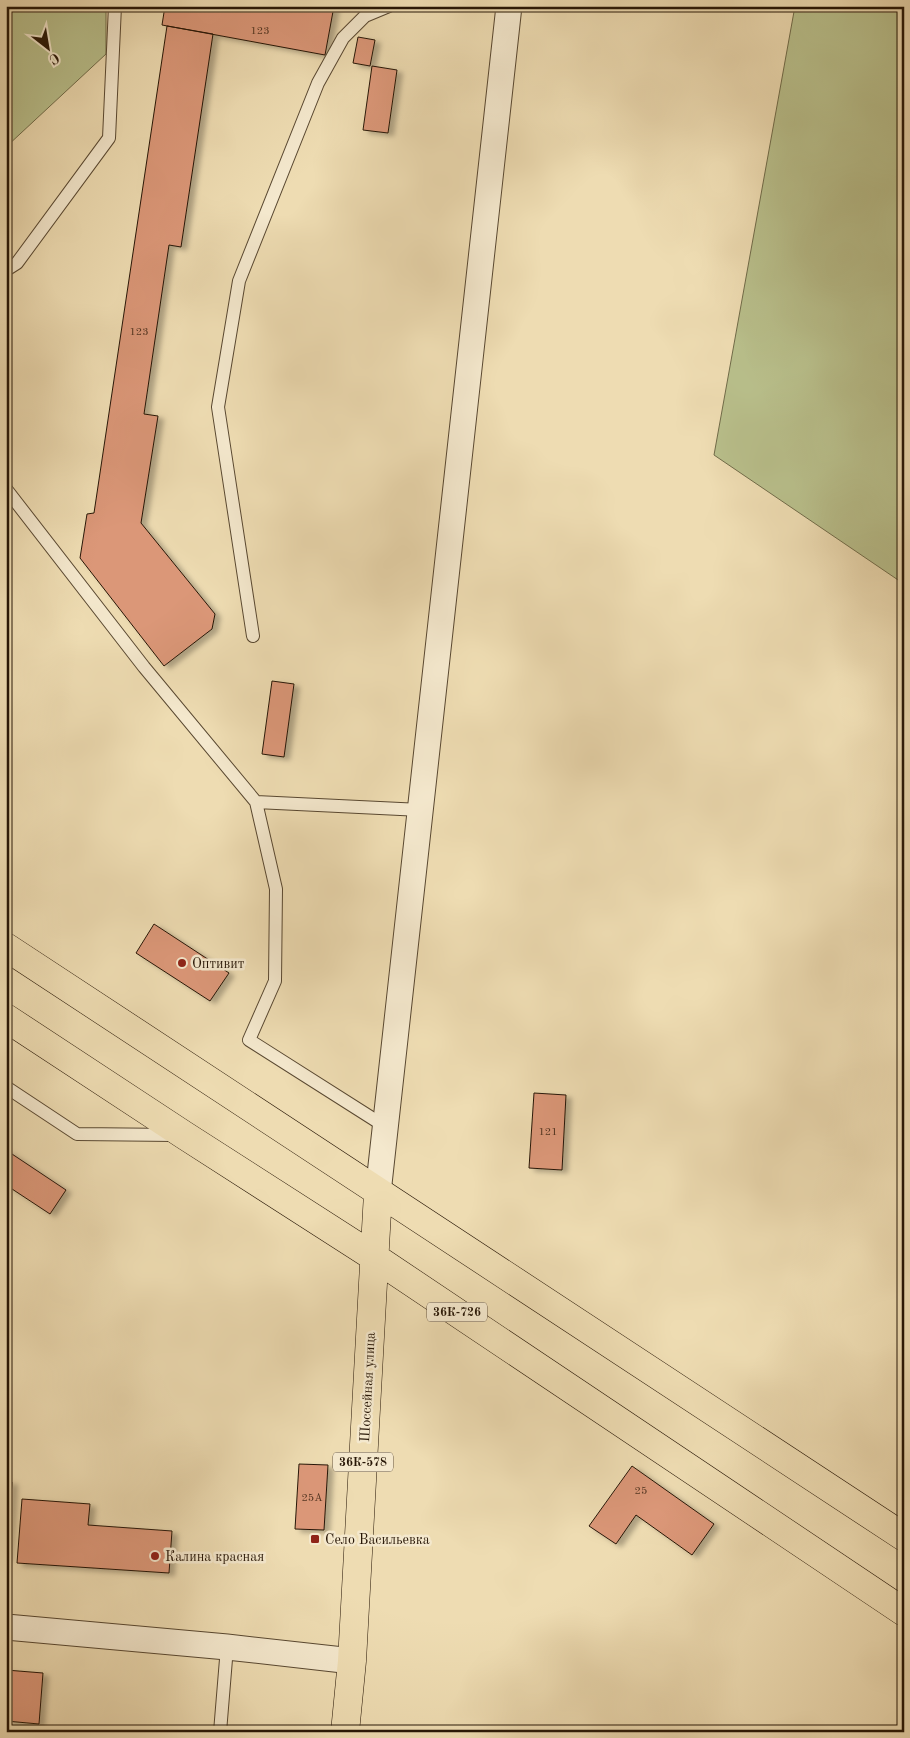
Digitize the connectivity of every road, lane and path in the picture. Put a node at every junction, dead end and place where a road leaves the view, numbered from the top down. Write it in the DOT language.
graph roads {
  1 [pos="115,6"];
  2 [pos="389,6"];
  3 [pos="509,6"];
  4 [pos="6,270"];
  5 [pos="6,489"];
  6 [pos="253,636"];
  7 [pos="256,802"];
  8 [pos="421,810"];
  9 [pos="6,947"];
  10 [pos="6,1018"];
  11 [pos="6,1087"];
  12 [pos="386,1126"];
  13 [pos="184,1135"];
  14 [pos="378,1193"];
  15 [pos="374,1257"];
  16 [pos="904,1537"];
  17 [pos="904,1612"];
  18 [pos="6,1627"];
  19 [pos="227,1647"];
  20 [pos="352,1662"];
  21 [pos="220,1732"];
  22 [pos="345,1732"];
  1 -- 4 [label="lane"];
  2 -- 6 [label="lane"];
  3 -- 8 [label="street"];
  5 -- 7 [label="lane"];
  7 -- 8 [label="lane"];
  7 -- 12 [label="lane"];
  8 -- 12 [label="street"];
  9 -- 14 [label="main road"];
  10 -- 13 [label="main road, 36К-726"];
  11 -- 13 [label="lane"];
  12 -- 14 [label="street"];
  13 -- 15 [label="main road, 36К-726"];
  14 -- 15 [label="main road, Шоссейная улица / 36К-578"];
  14 -- 16 [label="main road"];
  15 -- 17 [label="main road, 36К-726"];
  15 -- 20 [label="main road, Шоссейная улица / 36К-578"];
  18 -- 19 [label="street"];
  19 -- 20 [label="street"];
  19 -- 21 [label="lane"];
  20 -- 22 [label="main road, Шоссейная улица / 36К-578"];
}
